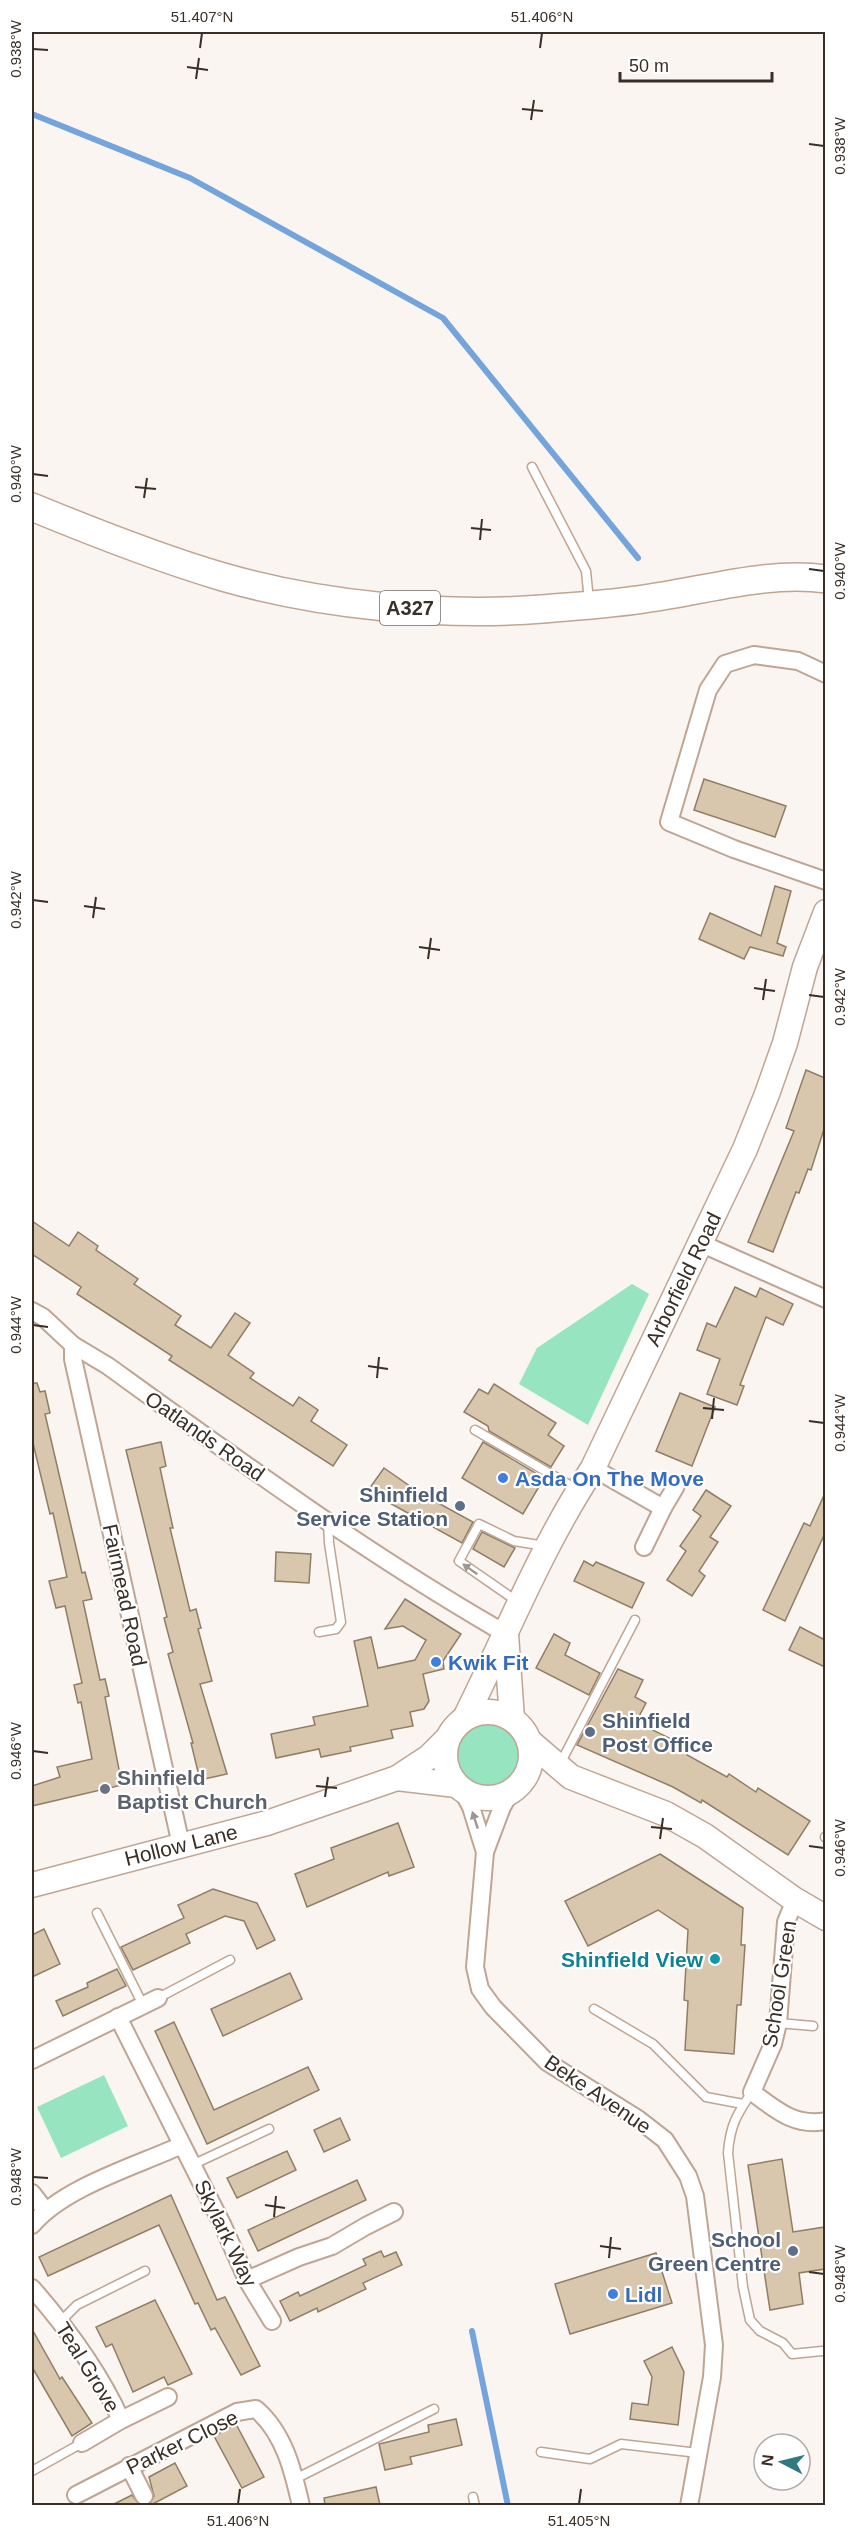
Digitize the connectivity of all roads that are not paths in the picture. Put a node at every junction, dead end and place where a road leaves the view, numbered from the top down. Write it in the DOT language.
graph roads {
  1 [pos="532,467"];
  2 [pos="32,507"];
  3 [pos="818,574"];
  4 [pos="589,605"];
  5 [pos="825,674"];
  6 [pos="825,881"];
  7 [pos="825,912"];
  8 [pos="700,1243"];
  9 [pos="825,1299"];
  10 [pos="32,1311"];
  11 [pos="73,1346"];
  12 [pos="475,1430"];
  13 [pos="593,1468"];
  14 [pos="676,1486"];
  15 [pos="578,1490"];
  16 [pos="663,1508"];
  17 [pos="328,1523"];
  18 [pos="548,1547"];
  19 [pos="644,1547"];
  20 [pos="518,1602"];
  21 [pos="635,1620"];
  22 [pos="319,1632"];
  23 [pos="506,1632"];
  24 [pos="465,1718"];
  25 [pos="512,1719"];
  26 [pos="448,1738"];
  27 [pos="529,1741"];
  28 [pos="565,1772"];
  29 [pos="397,1779"];
  30 [pos="459,1788"];
  31 [pos="516,1788"];
  32 [pos="181,1845"];
  33 [pos="485,1852"];
  34 [pos="32,1885"];
  35 [pos="795,1900"];
  36 [pos="97,1913"];
  37 [pos="825,1918"];
  38 [pos="230,1960"];
  39 [pos="151,2002"];
  40 [pos="594,2009"];
  41 [pos="118,2017"];
  42 [pos="778,2023"];
  43 [pos="813,2026"];
  44 [pos="32,2060"];
  45 [pos="748,2098"];
  46 [pos="825,2121"];
  47 [pos="269,2129"];
  48 [pos="182,2145"];
  49 [pos="192,2164"];
  50 [pos="32,2193"];
  51 [pos="45,2210"];
  52 [pos="394,2212"];
  53 [pos="32,2224"];
  54 [pos="145,2271"];
  55 [pos="247,2280"];
  56 [pos="32,2288"];
  57 [pos="61,2321"];
  58 [pos="272,2321"];
  59 [pos="822,2351"];
  60 [pos="168,2397"];
  61 [pos="434,2409"];
  62 [pos="121,2420"];
  63 [pos="82,2443"];
  64 [pos="541,2452"];
  65 [pos="698,2453"];
  66 [pos="129,2466"];
  67 [pos="32,2471"];
  68 [pos="295,2479"];
  69 [pos="76,2495"];
  70 [pos="144,2496"];
  71 [pos="301,2505"];
  72 [pos="690,2505"];
  1 -- 4 [label="lane"];
  2 -- 4 [label="main road, A327"];
  3 -- 4 [label="main road, A327"];
  5 -- 6 [label="street"];
  7 -- 8 [label="main road, Arborfield Road"];
  8 -- 9 [label="street"];
  8 -- 13 [label="main road, Arborfield Road"];
  10 -- 11 [label="street, Oatlands Road"];
  11 -- 17 [label="street, Oatlands Road"];
  11 -- 32 [label="street, Fairmead Road"];
  12 -- 15 [label="lane"];
  13 -- 15 [label="main road, Arborfield Road"];
  13 -- 16 [label="street"];
  14 -- 16 [label="street"];
  15 -- 18 [label="main road, Arborfield Road"];
  16 -- 19 [label="street"];
  17 -- 22 [label="lane"];
  17 -- 23 [label="street, Oatlands Road"];
  18 -- 20 [label="main road, Arborfield Road"];
  20 -- 18 [label="lane, one-way"];
  20 -- 23 [label="main road, Arborfield Road"];
  21 -- 28 [label="lane"];
  23 -- 24 [label="main road, Arborfield Road"];
  23 -- 25 [label="main road, Arborfield Road"];
  24 -- 25 [label="main road"];
  24 -- 26 [label="main road"];
  25 -- 27 [label="main road"];
  26 -- 29 [label="main road, Hollow Lane"];
  26 -- 30 [label="main road"];
  27 -- 28 [label="main road, School Green"];
  27 -- 31 [label="main road"];
  28 -- 31 [label="main road, School Green"];
  28 -- 35 [label="main road, School Green"];
  29 -- 30 [label="main road, Hollow Lane"];
  29 -- 32 [label="main road, Hollow Lane"];
  30 -- 31 [label="main road"];
  33 -- 30 [label="street, one-way"];
  31 -- 33 [label="street"];
  32 -- 34 [label="main road, Hollow Lane"];
  33 -- 65 [label="street, Beke Avenue"];
  35 -- 37 [label="main road, School Green"];
  35 -- 42 [label="street, School Green"];
  36 -- 39 [label="lane"];
  38 -- 39 [label="lane"];
  39 -- 41 [label="street"];
  40 -- 45 [label="lane"];
  41 -- 44 [label="street"];
  41 -- 48 [label="street, Skylark Way"];
  42 -- 43 [label="lane"];
  42 -- 45 [label="street, School Green"];
  45 -- 46 [label="street"];
  45 -- 59 [label="lane"];
  47 -- 49 [label="lane"];
  48 -- 49 [label="street, Skylark Way"];
  48 -- 51 [label="street"];
  49 -- 55 [label="street, Skylark Way"];
  50 -- 51 [label="street"];
  51 -- 53 [label="street"];
  52 -- 55 [label="street"];
  54 -- 57 [label="lane"];
  55 -- 58 [label="street, Skylark Way"];
  56 -- 57 [label="street, Teal Grove"];
  57 -- 62 [label="street, Teal Grove"];
  60 -- 62 [label="street, Teal Grove"];
  61 -- 68 [label="lane"];
  62 -- 63 [label="street, Teal Grove"];
  63 -- 67 [label="lane, Teal Grove"];
  64 -- 65 [label="lane"];
  65 -- 72 [label="street, Beke Avenue"];
  66 -- 68 [label="street, Parker Close"];
  66 -- 69 [label="street, Parker Close"];
  66 -- 70 [label="street"];
  68 -- 71 [label="street, Parker Close"];
}
